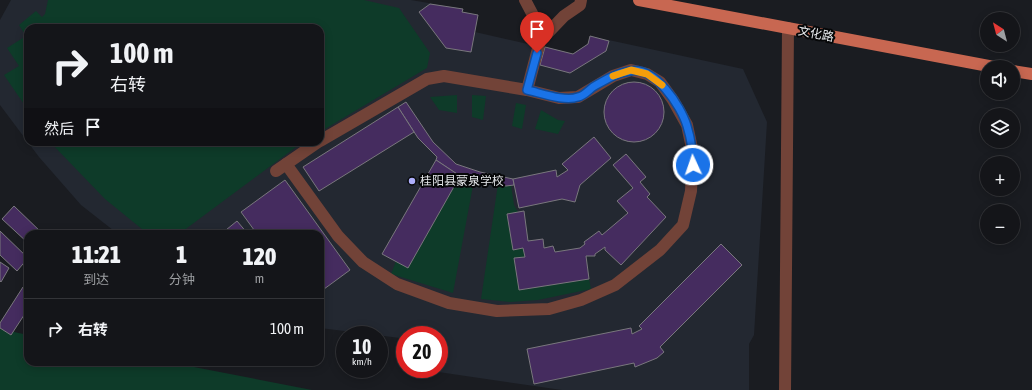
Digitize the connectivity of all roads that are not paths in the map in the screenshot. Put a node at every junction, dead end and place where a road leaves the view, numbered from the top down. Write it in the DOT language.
graph roads {
  1 [pos="525,0"];
  2 [pos="581,0"];
  3 [pos="639,0"];
  4 [pos="788,28"];
  5 [pos="540,40"];
  6 [pos="980,64"];
  7 [pos="1020,72"];
  8 [pos="1032,74"];
  9 [pos="527,90"];
  10 [pos="324,138"];
  11 [pos="312,146"];
  12 [pos="286,164"];
  13 [pos="276,171"];
  14 [pos="785,390"];
  1 -- 5 [label="street"];
  2 -- 5 [label="street"];
  3 -- 4 [label="main road, 文化路"];
  4 -- 6 [label="main road, 文化路"];
  4 -- 14 [label="street"];
  5 -- 9 [label="street"];
  7 -- 8 [label="main road"];
  9 -- 10 [label="street"];
  9 -- 12 [label="street"];
  11 -- 12 [label="street"];
  12 -- 13 [label="street"];
}
